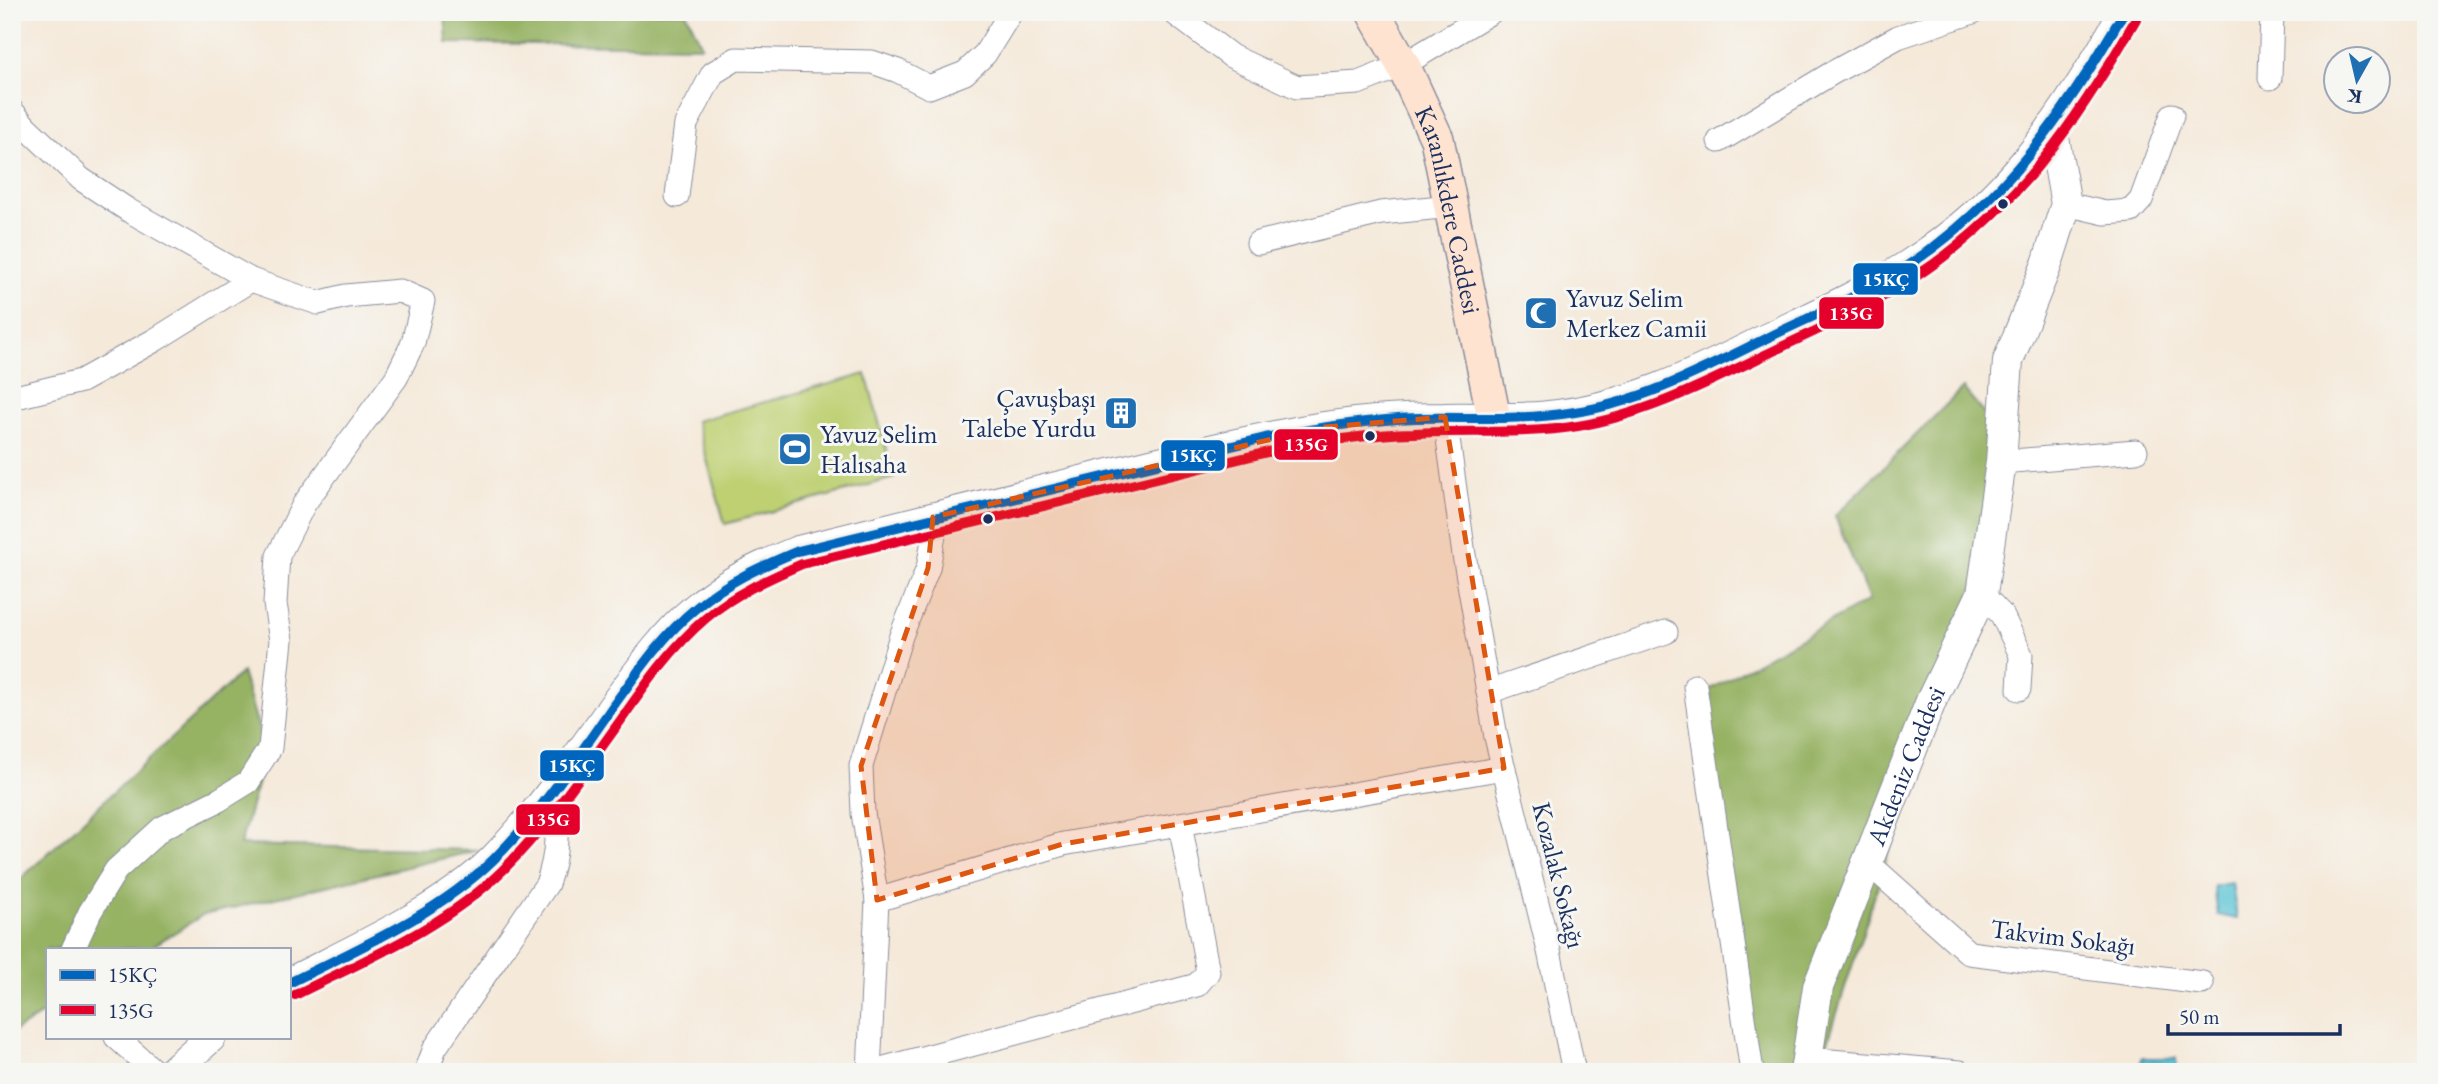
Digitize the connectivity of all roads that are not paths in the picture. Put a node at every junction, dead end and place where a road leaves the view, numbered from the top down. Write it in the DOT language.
graph roads {
  1 [pos="1011,12"];
  2 [pos="1173,12"];
  3 [pos="1373,12"];
  4 [pos="1491,12"];
  5 [pos="1973,12"];
  6 [pos="2141,12"];
  7 [pos="2272,12"];
  8 [pos="2117,25"];
  9 [pos="1403,65"];
  10 [pos="2270,78"];
  11 [pos="12,111"];
  12 [pos="2172,115"];
  13 [pos="2052,127"];
  14 [pos="1719,141"];
  15 [pos="677,196"];
  16 [pos="2066,204"];
  17 [pos="1451,206"];
  18 [pos="1258,243"];
  19 [pos="251,280"];
  20 [pos="12,398"];
  21 [pos="1445,418"];
  22 [pos="1494,418"];
  23 [pos="2136,451"];
  24 [pos="2001,462"];
  25 [pos="933,517"];
  26 [pos="1982,594"];
  27 [pos="1665,632"];
  28 [pos="1695,686"];
  29 [pos="2019,689"];
  30 [pos="1488,692"];
  31 [pos="1504,768"];
  32 [pos="550,796"];
  33 [pos="1180,824"];
  34 [pos="1867,862"];
  35 [pos="877,900"];
  36 [pos="73,948"];
  37 [pos="290,982"];
  38 [pos="2203,984"];
  39 [pos="117,1038"];
  40 [pos="210,1038"];
  41 [pos="1806,1065"];
  42 [pos="155,1072"];
  43 [pos="172,1072"];
  44 [pos="426,1072"];
  45 [pos="869,1072"];
  46 [pos="1574,1072"];
  47 [pos="1752,1072"];
  48 [pos="1960,1072"];
  1 -- 15 [label="street"];
  2 -- 9 [label="street"];
  3 -- 9 [label="main road, Karanlıkdere Caddesi"];
  4 -- 9 [label="street"];
  5 -- 14 [label="street"];
  6 -- 8 [label="street"];
  7 -- 10 [label="street"];
  8 -- 13 [label="street"];
  9 -- 17 [label="main road, Karanlıkdere Caddesi"];
  11 -- 19 [label="street"];
  12 -- 16 [label="street"];
  13 -- 16 [label="street"];
  13 -- 22 [label="street"];
  16 -- 24 [label="street, Akdeniz Caddesi"];
  17 -- 18 [label="street"];
  17 -- 22 [label="main road, Karanlıkdere Caddesi"];
  19 -- 20 [label="street"];
  19 -- 36 [label="street"];
  21 -- 22 [label="street"];
  21 -- 25 [label="street"];
  21 -- 30 [label="street, Kozalak Sokağı"];
  23 -- 24 [label="street"];
  24 -- 26 [label="street, Akdeniz Caddesi"];
  25 -- 32 [label="street"];
  25 -- 35 [label="street"];
  26 -- 29 [label="street"];
  26 -- 34 [label="street, Akdeniz Caddesi"];
  27 -- 30 [label="street"];
  28 -- 47 [label="street"];
  30 -- 31 [label="street, Kozalak Sokağı"];
  31 -- 33 [label="street"];
  31 -- 46 [label="street, Kozalak Sokağı"];
  32 -- 37 [label="street"];
  32 -- 44 [label="street"];
  33 -- 35 [label="street"];
  33 -- 45 [label="street"];
  34 -- 38 [label="street, Takvim Sokağı"];
  34 -- 41 [label="street, Akdeniz Caddesi"];
  35 -- 45 [label="street"];
  39 -- 42 [label="street"];
  40 -- 43 [label="street"];
  41 -- 48 [label="street"];
}
